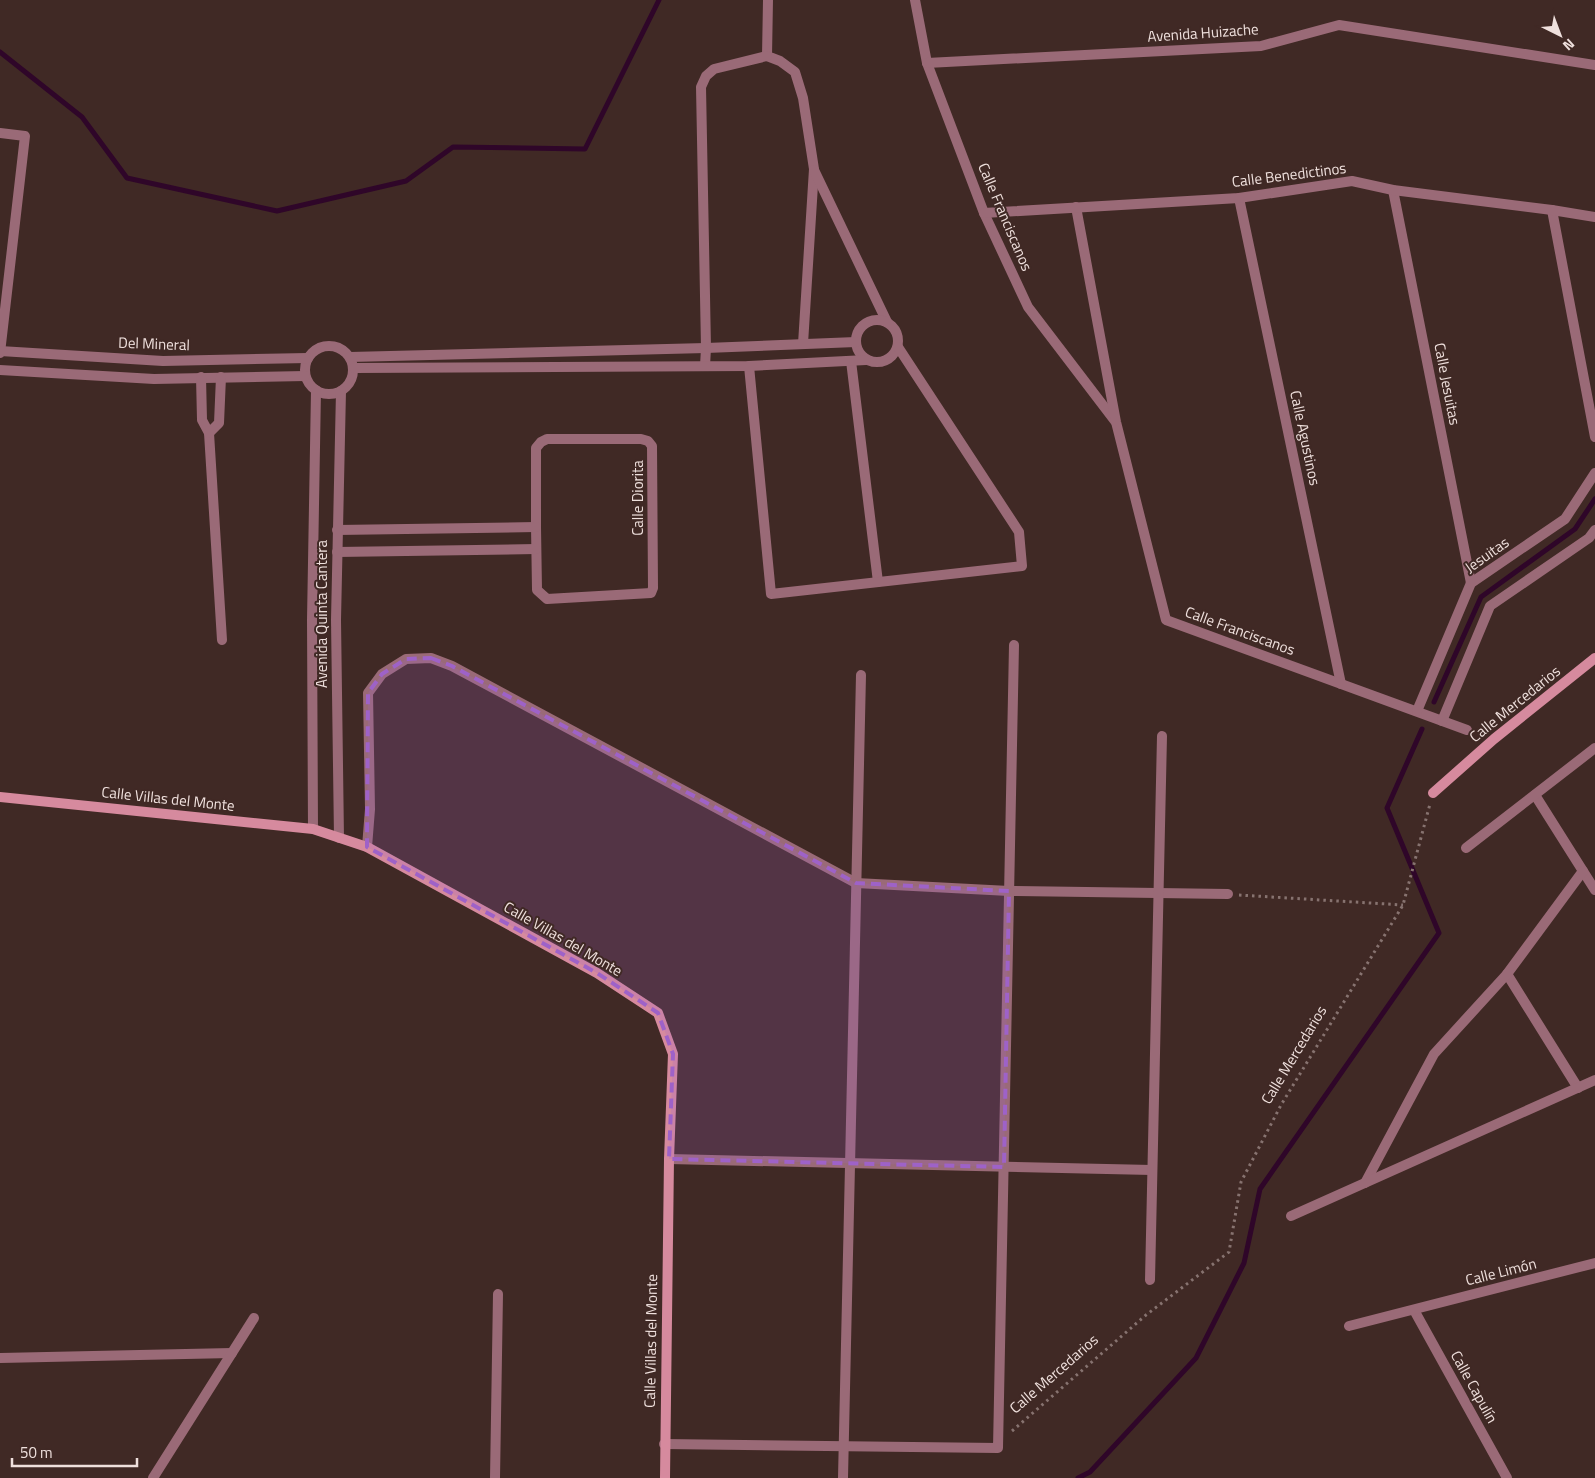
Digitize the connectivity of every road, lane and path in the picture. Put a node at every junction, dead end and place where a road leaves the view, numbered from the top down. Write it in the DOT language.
graph roads {
  1 [pos="768,0"];
  2 [pos="915,0"];
  3 [pos="767,56"];
  4 [pos="927,64"];
  5 [pos="1595,65"];
  6 [pos="0,133"];
  7 [pos="814,169"];
  8 [pos="1394,190"];
  9 [pos="1239,198"];
  10 [pos="1076,207"];
  11 [pos="1552,210"];
  12 [pos="984,213"];
  13 [pos="1595,217"];
  14 [pos="887,322"];
  15 [pos="856,342"];
  16 [pos="803,344"];
  17 [pos="898,347"];
  18 [pos="706,348"];
  19 [pos="587,351"];
  20 [pos="0,352"];
  21 [pos="350,357"];
  22 [pos="308,358"];
  23 [pos="851,360"];
  24 [pos="866,360"];
  25 [pos="705,366"];
  26 [pos="749,366"];
  27 [pos="588,367"];
  28 [pos="354,368"];
  29 [pos="0,370"];
  30 [pos="305,376"];
  31 [pos="201,377"];
  32 [pos="221,377"];
  33 [pos="316,390"];
  34 [pos="341,391"];
  35 [pos="1116,422"];
  36 [pos="209,433"];
  37 [pos="1595,437"];
  38 [pos="1595,473"];
  39 [pos="536,527"];
  40 [pos="337,530"];
  41 [pos="1595,530"];
  42 [pos="536,549"];
  43 [pos="337,552"];
  44 [pos="878,582"];
  45 [pos="1471,583"];
  46 [pos="222,640"];
  47 [pos="1014,645"];
  48 [pos="1595,658"];
  49 [pos="861,675"];
  50 [pos="1341,684"];
  51 [pos="1417,711"];
  52 [pos="1442,721"];
  53 [pos="1467,730"];
  54 [pos="1162,736"];
  55 [pos="1595,748"];
  56 [pos="1433,794"];
  57 [pos="1535,794"];
  58 [pos="0,797"];
  59 [pos="313,829"];
  60 [pos="339,838"];
  61 [pos="367,847"];
  62 [pos="1466,848"];
  63 [pos="1582,871"];
  64 [pos="856,883"];
  65 [pos="1595,890"];
  66 [pos="1009,891"];
  67 [pos="1158,893"];
  68 [pos="1228,894"];
  69 [pos="1403,905"];
  70 [pos="1507,974"];
  71 [pos="1595,1080"];
  72 [pos="1578,1088"];
  73 [pos="669,1159"];
  74 [pos="850,1164"];
  75 [pos="1004,1167"];
  76 [pos="1152,1170"];
  77 [pos="1365,1183"];
  78 [pos="1291,1216"];
  79 [pos="1595,1263"];
  80 [pos="1150,1280"];
  81 [pos="498,1294"];
  82 [pos="1414,1310"];
  83 [pos="254,1318"];
  84 [pos="1349,1326"];
  85 [pos="232,1353"];
  86 [pos="0,1358"];
  87 [pos="664,1444"];
  88 [pos="843,1446"];
  89 [pos="998,1448"];
  90 [pos="153,1478"];
  91 [pos="496,1478"];
  92 [pos="665,1478"];
  93 [pos="843,1478"];
  94 [pos="1507,1478"];
  1 -- 3 [label="street"];
  2 -- 4 [label="street, Calle Franciscanos"];
  3 -- 7 [label="street"];
  3 -- 18 [label="street"];
  4 -- 5 [label="street, Avenida Huizache"];
  4 -- 12 [label="street, Calle Franciscanos"];
  6 -- 20 [label="street"];
  7 -- 14 [label="street"];
  7 -- 16 [label="street"];
  8 -- 9 [label="street, Calle Benedictinos"];
  8 -- 11 [label="street, Calle Benedictinos"];
  8 -- 45 [label="street, Calle Jesuitas"];
  9 -- 10 [label="street, Calle Benedictinos"];
  9 -- 50 [label="street, Calle Agustinos"];
  10 -- 12 [label="street, Calle Benedictinos"];
  10 -- 35 [label="street, Calle Franciscanos"];
  11 -- 13 [label="street, Calle Benedictinos"];
  11 -- 37 [label="street"];
  12 -- 35 [label="street, Calle Franciscanos"];
  14 -- 15 [label="street"];
  14 -- 17 [label="street"];
  15 -- 16 [label="street"];
  15 -- 24 [label="street"];
  16 -- 18 [label="street"];
  17 -- 24 [label="street"];
  17 -- 44 [label="street"];
  18 -- 19 [label="street"];
  18 -- 25 [label="street"];
  19 -- 21 [label="street"];
  19 -- 27 [label="street"];
  20 -- 22 [label="street, Del Mineral"];
  21 -- 22 [label="street"];
  21 -- 28 [label="street"];
  22 -- 30 [label="street"];
  23 -- 24 [label="street"];
  23 -- 26 [label="street"];
  23 -- 44 [label="street"];
  25 -- 26 [label="street"];
  25 -- 27 [label="street"];
  26 -- 44 [label="street"];
  27 -- 28 [label="street"];
  28 -- 34 [label="street"];
  29 -- 31 [label="street"];
  30 -- 32 [label="street"];
  30 -- 33 [label="street"];
  31 -- 32 [label="street"];
  31 -- 36 [label="street"];
  32 -- 36 [label="street"];
  33 -- 34 [label="street"];
  33 -- 59 [label="street, Avenida Quinta Cantera"];
  34 -- 40 [label="street, Avenida Quinta Cantera"];
  35 -- 50 [label="street, Calle Franciscanos"];
  36 -- 46 [label="street"];
  38 -- 45 [label="street, Jesuitas"];
  39 -- 40 [label="street"];
  39 -- 42 [label="street, Calle Diorita"];
  39 -- 42 [label="street, Calle Diorita"];
  40 -- 43 [label="street, Avenida Quinta Cantera"];
  41 -- 52 [label="street"];
  42 -- 43 [label="street"];
  43 -- 60 [label="street, Avenida Quinta Cantera"];
  45 -- 51 [label="street, Jesuitas"];
  47 -- 66 [label="street"];
  48 -- 56 [label="street, Calle Mercedarios"];
  49 -- 64 [label="street"];
  50 -- 51 [label="street, Calle Franciscanos"];
  51 -- 52 [label="street, Calle Franciscanos"];
  52 -- 53 [label="street, Calle Franciscanos"];
  54 -- 67 [label="street"];
  55 -- 57 [label="street"];
  56 -- 69 [label="path, Calle Mercedarios"];
  57 -- 62 [label="street"];
  57 -- 63 [label="street"];
  58 -- 59 [label="street, Calle Villas del Monte"];
  59 -- 60 [label="street, Calle Villas del Monte"];
  60 -- 61 [label="street, Calle Villas del Monte"];
  61 -- 64 [label="street"];
  61 -- 73 [label="street, Calle Villas del Monte"];
  63 -- 65 [label="street"];
  63 -- 70 [label="street"];
  64 -- 66 [label="street"];
  64 -- 74 [label="street"];
  66 -- 67 [label="street"];
  66 -- 75 [label="street"];
  67 -- 68 [label="street"];
  67 -- 76 [label="street"];
  68 -- 69 [label="path"];
  69 -- 89 [label="path, Calle Mercedarios"];
  70 -- 72 [label="street"];
  70 -- 77 [label="street"];
  71 -- 72 [label="street"];
  72 -- 77 [label="street"];
  73 -- 74 [label="street"];
  73 -- 87 [label="street, Calle Villas del Monte"];
  74 -- 75 [label="street"];
  74 -- 88 [label="street"];
  75 -- 76 [label="street"];
  75 -- 89 [label="street"];
  76 -- 80 [label="street"];
  77 -- 78 [label="street"];
  79 -- 82 [label="street, Calle Limón"];
  81 -- 91 [label="street"];
  82 -- 84 [label="street, Calle Limón"];
  82 -- 94 [label="street, Calle Capulín"];
  83 -- 85 [label="street"];
  85 -- 86 [label="street"];
  85 -- 90 [label="street"];
  87 -- 88 [label="street"];
  87 -- 92 [label="street, Calle Villas del Monte"];
  88 -- 89 [label="street"];
  88 -- 93 [label="street"];
}
